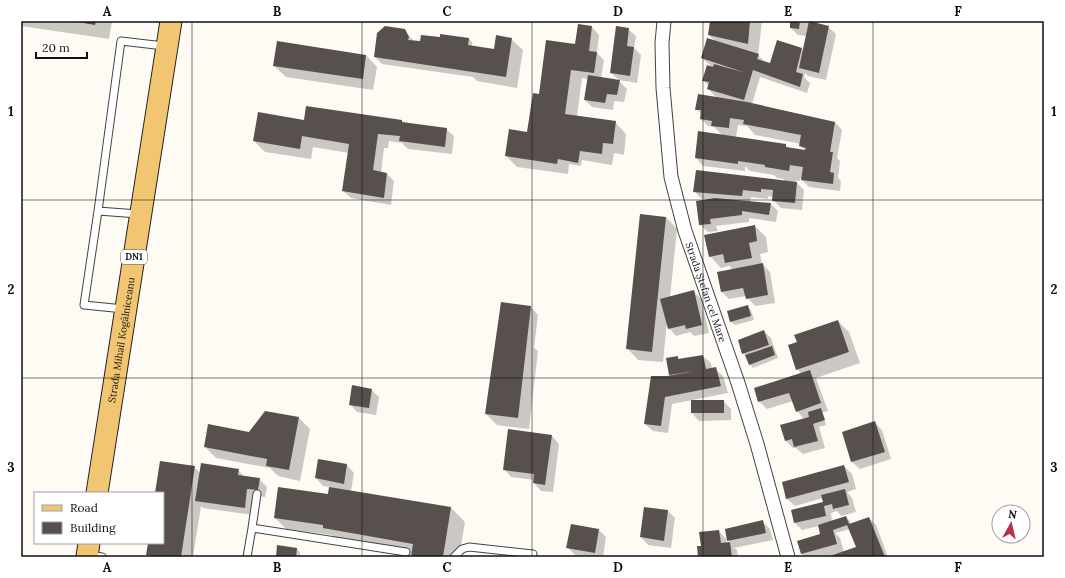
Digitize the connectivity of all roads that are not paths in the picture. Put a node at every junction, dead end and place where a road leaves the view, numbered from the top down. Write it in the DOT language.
graph roads {
  1 [pos="171,21"];
  2 [pos="664,21"];
  3 [pos="167,46"];
  4 [pos="98,211"];
  5 [pos="140,214"];
  6 [pos="126,309"];
  7 [pos="97,492"];
  8 [pos="257,494"];
  9 [pos="252,528"];
  10 [pos="406,552"];
  11 [pos="533,554"];
  12 [pos="247,557"];
  13 [pos="454,557"];
  14 [pos="788,557"];
  1 -- 3 [label="main road, Strada Mihail Kogălniceanu / DN1"];
  2 -- 14 [label="street, Strada Ștefan cel Mare"];
  3 -- 4 [label="lane"];
  3 -- 5 [label="main road, Strada Mihail Kogălniceanu / DN1"];
  4 -- 5 [label="lane"];
  4 -- 6 [label="lane"];
  5 -- 6 [label="main road, Strada Mihail Kogălniceanu / DN1"];
  6 -- 7 [label="main road, Strada Mihail Kogălniceanu / DN1"];
  8 -- 9 [label="lane"];
  9 -- 10 [label="lane"];
  9 -- 12 [label="lane"];
  11 -- 13 [label="lane"];
}
